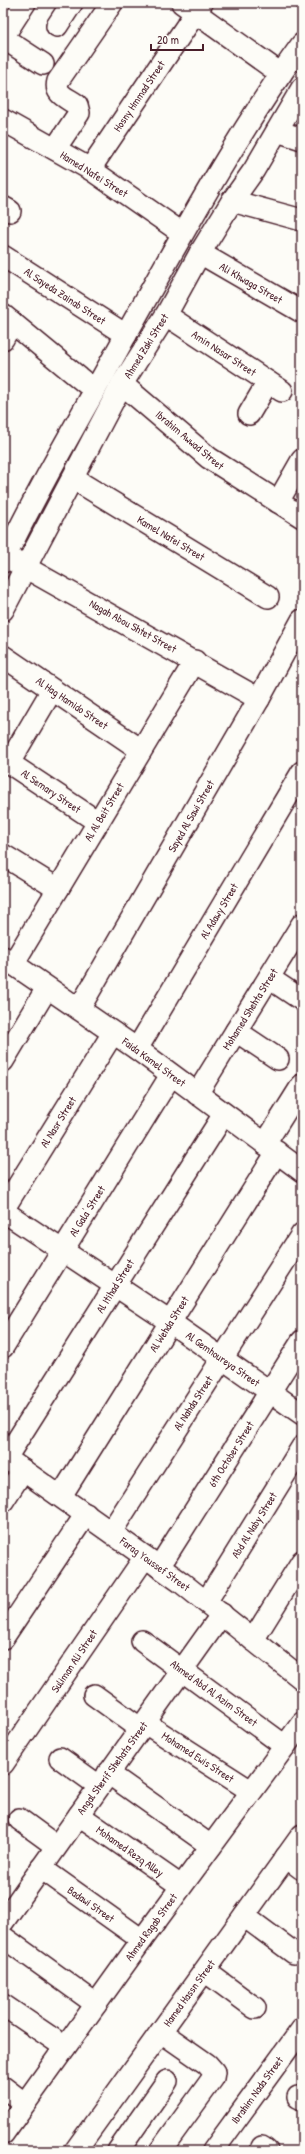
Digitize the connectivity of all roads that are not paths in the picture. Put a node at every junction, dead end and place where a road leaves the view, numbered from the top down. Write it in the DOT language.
graph roads {
  1 [pos="25,3"];
  2 [pos="72,3"];
  3 [pos="112,3"];
  4 [pos="193,6"];
  5 [pos="57,26"];
  6 [pos="3,38"];
  7 [pos="302,44"];
  8 [pos="43,64"];
  9 [pos="280,74"];
  10 [pos="302,88"];
  11 [pos="3,120"];
  12 [pos="277,131"];
  13 [pos="302,139"];
  14 [pos="55,149"];
  15 [pos="230,155"];
  16 [pos="90,169"];
  17 [pos="254,170"];
  18 [pos="232,201"];
  19 [pos="302,220"];
  20 [pos="182,233"];
  21 [pos="200,253"];
  22 [pos="3,256"];
  23 [pos="302,312"];
  24 [pos="166,315"];
  25 [pos="6,325"];
  26 [pos="126,335"];
  27 [pos="122,384"];
  28 [pos="94,390"];
  29 [pos="249,414"];
  30 [pos="302,460"];
  31 [pos="74,479"];
  32 [pos="278,502"];
  33 [pos="302,516"];
  34 [pos="4,559"];
  35 [pos="26,566"];
  36 [pos="268,597"];
  37 [pos="3,610"];
  38 [pos="302,620"];
  39 [pos="3,656"];
  40 [pos="195,661"];
  41 [pos="52,690"];
  42 [pos="259,699"];
  43 [pos="141,750"];
  44 [pos="6,761"];
  45 [pos="302,772"];
  46 [pos="98,822"];
  47 [pos="3,855"];
  48 [pos="58,889"];
  49 [pos="302,924"];
  50 [pos="8,961"];
  51 [pos="269,978"];
  52 [pos="47,988"];
  53 [pos="302,1000"];
  54 [pos="79,1010"];
  55 [pos="236,1031"];
  56 [pos="113,1033"];
  57 [pos="136,1050"];
  58 [pos="278,1059"];
  59 [pos="3,1061"];
  60 [pos="171,1075"];
  61 [pos="302,1085"];
  62 [pos="197,1094"];
  63 [pos="224,1114"];
  64 [pos="271,1148"];
  65 [pos="302,1171"];
  66 [pos="3,1211"];
  67 [pos="302,1234"];
  68 [pos="63,1251"];
  69 [pos="115,1286"];
  70 [pos="170,1322"];
  71 [pos="302,1341"];
  72 [pos="3,1347"];
  73 [pos="222,1358"];
  74 [pos="270,1392"];
  75 [pos="302,1414"];
  76 [pos="302,1447"];
  77 [pos="4,1457"];
  78 [pos="23,1470"];
  79 [pos="61,1496"];
  80 [pos="3,1501"];
  81 [pos="86,1514"];
  82 [pos="111,1532"];
  83 [pos="302,1561"];
  84 [pos="152,1562"];
  85 [pos="214,1608"];
  86 [pos="3,1638"];
  87 [pos="253,1640"];
  88 [pos="142,1641"];
  89 [pos="182,1670"];
  90 [pos="302,1679"];
  91 [pos="94,1695"];
  92 [pos="302,1723"];
  93 [pos="143,1726"];
  94 [pos="285,1746"];
  95 [pos="60,1758"];
  96 [pos="3,1764"];
  97 [pos="104,1780"];
  98 [pos="251,1791"];
  99 [pos="79,1815"];
  100 [pos="19,1819"];
  101 [pos="302,1835"];
  102 [pos="56,1846"];
  103 [pos="211,1846"];
  104 [pos="294,1863"];
  105 [pos="41,1868"];
  106 [pos="181,1886"];
  107 [pos="244,1916"];
  108 [pos="3,1922"];
  109 [pos="3,1937"];
  110 [pos="142,1940"];
  111 [pos="294,1953"];
  112 [pos="205,1971"];
  113 [pos="96,2004"];
  114 [pos="3,2005"];
  115 [pos="255,2008"];
  116 [pos="302,2029"];
  117 [pos="161,2032"];
  118 [pos="65,2047"];
  119 [pos="168,2081"];
  120 [pos="3,2087"];
  121 [pos="24,2103"];
  122 [pos="3,2134"];
  123 [pos="75,2151"];
  124 [pos="118,2151"];
  125 [pos="160,2151"];
  126 [pos="213,2151"];
  1 -- 6 [label="street"];
  2 -- 5 [label="street"];
  3 -- 14 [label="street"];
  4 -- 9 [label="street"];
  4 -- 16 [label="street, Hosny Hmmad Street"];
  6 -- 8 [label="street"];
  7 -- 9 [label="street, Ahmed Zaki Street"];
  9 -- 15 [label="street, Ahmed Zaki Street"];
  10 -- 12 [label="street, Ahmed Zaki Street"];
  11 -- 14 [label="street, Hamed Nafei Street"];
  12 -- 13 [label="street"];
  12 -- 17 [label="street, Ahmed Zaki Street"];
  14 -- 16 [label="street, Hamed Nafei Street"];
  15 -- 17 [label="street"];
  15 -- 20 [label="street, Ahmed Zaki Street"];
  16 -- 20 [label="street, Hamed Nafei Street"];
  17 -- 18 [label="street, Ahmed Zaki Street"];
  18 -- 19 [label="street"];
  18 -- 21 [label="street, Ahmed Zaki Street"];
  20 -- 26 [label="street, Ahmed Zaki Street"];
  21 -- 23 [label="street, Ali Khwaga Street"];
  21 -- 24 [label="street, Ahmed Zaki Street"];
  22 -- 26 [label="street, Al Sayeda Zainab Street"];
  24 -- 27 [label="street, Ahmed Zaki Street"];
  24 -- 29 [label="street, Amin Nasar Street"];
  25 -- 28 [label="street"];
  26 -- 28 [label="street, Ahmed Zaki Street"];
  27 -- 31 [label="street, Ahmed Zaki Street"];
  27 -- 32 [label="street, Ibrahim Awwad Street"];
  28 -- 34 [label="street, Ahmed Zaki Street"];
  30 -- 32 [label="street"];
  31 -- 35 [label="street, Ahmed Zaki Street"];
  31 -- 36 [label="street, Kamel Nafei Street"];
  32 -- 33 [label="street, Ibrahim Awwad Street"];
  34 -- 35 [label="street, Nagah Abou Shtet Street"];
  35 -- 37 [label="street, Ahmed Zaki Street"];
  35 -- 40 [label="street, Nagah Abou Shtet Street"];
  38 -- 42 [label="street, Sayed Al Sawi Street"];
  39 -- 41 [label="street, Al Hag Hamido Street"];
  40 -- 42 [label="street, Nagah Abou Shtet Street"];
  40 -- 43 [label="street, Al Al Beit Street"];
  41 -- 43 [label="street, Al Hag Hamido Street"];
  41 -- 44 [label="street"];
  42 -- 54 [label="street, Sayed Al Sawi Street"];
  43 -- 46 [label="street, Al Al Beit Street"];
  44 -- 46 [label="street, Al Semary Street"];
  45 -- 57 [label="street, Al Adawy Street"];
  46 -- 48 [label="street, Al Al Beit Street"];
  47 -- 48 [label="street"];
  48 -- 50 [label="street, Al Al Beit Street"];
  49 -- 51 [label="street, Mohamed Shehta Street"];
  50 -- 52 [label="street, Faida Kamel Street"];
  51 -- 53 [label="street"];
  51 -- 55 [label="street, Mohamed Shehta Street"];
  52 -- 54 [label="street, Faida Kamel Street"];
  52 -- 59 [label="street"];
  54 -- 56 [label="street, Faida Kamel Street"];
  55 -- 58 [label="street"];
  55 -- 62 [label="street, Mohamed Shehta Street"];
  56 -- 57 [label="street, Faida Kamel Street"];
  56 -- 66 [label="street, Al Nasr Street"];
  57 -- 60 [label="street, Faida Kamel Street"];
  60 -- 62 [label="street, Faida Kamel Street"];
  60 -- 68 [label="street, Al Gala' Street"];
  61 -- 64 [label="street, Al Wehda Street"];
  62 -- 63 [label="street, Faida Kamel Street"];
  63 -- 64 [label="street, Faida Kamel Street"];
  63 -- 69 [label="street, Al Itihad Street"];
  64 -- 65 [label="street, Faida Kamel Street"];
  64 -- 70 [label="street, Al Wehda Street"];
  66 -- 68 [label="street, Al Gemhoureya Street"];
  67 -- 73 [label="street, Al Nahda Street"];
  68 -- 69 [label="street, Al Gemhoureya Street"];
  68 -- 72 [label="street, Al Gala' Street"];
  69 -- 70 [label="street, Al Gemhoureya Street"];
  69 -- 77 [label="street, Al Itihad Street"];
  70 -- 73 [label="street, Al Gemhoureya Street"];
  70 -- 79 [label="street, Al Wehda Street"];
  71 -- 74 [label="street, 6th October Street"];
  73 -- 74 [label="street, Al Gemhoureya Street"];
  73 -- 82 [label="street, Al Nahda Street"];
  74 -- 75 [label="street, Al Gemhoureya Street"];
  74 -- 84 [label="street, 6th October Street"];
  76 -- 85 [label="street, Abd Al Naby Street"];
  77 -- 78 [label="street, Farag Youssef Street"];
  78 -- 79 [label="street, Farag Youssef Street"];
  78 -- 80 [label="street"];
  79 -- 81 [label="street, Farag Youssef Street"];
  81 -- 82 [label="street, Farag Youssef Street"];
  81 -- 86 [label="street"];
  82 -- 84 [label="street, Farag Youssef Street"];
  83 -- 87 [label="street"];
  84 -- 85 [label="street, Farag Youssef Street"];
  84 -- 96 [label="street, Suliman Ali Street"];
  85 -- 87 [label="street, Farag Youssef Street"];
  85 -- 89 [label="street, Angal Sherif Shehata Street"];
  87 -- 90 [label="street, Farag Youssef Street"];
  88 -- 89 [label="street, Ahmed Abd Al Azim Street"];
  89 -- 93 [label="street, Angal Sherif Shehata Street"];
  89 -- 94 [label="street, Ahmed Abd Al Azim Street"];
  91 -- 93 [label="street, Mohamed Ewis Street"];
  92 -- 94 [label="street, Ahmed Ragab Street"];
  93 -- 97 [label="street, Angal Sherif Shehata Street"];
  93 -- 98 [label="street, Mohamed Ewis Street"];
  94 -- 98 [label="street, Ahmed Ragab Street"];
  95 -- 97 [label="street"];
  97 -- 99 [label="street, Angal Sherif Shehata Street"];
  97 -- 103 [label="street"];
  98 -- 103 [label="street, Ahmed Ragab Street"];
  99 -- 102 [label="street, Angal Sherif Shehata Street"];
  99 -- 106 [label="street, Mohamed Rezq Alley"];
  100 -- 102 [label="street"];
  101 -- 104 [label="street, Hamed Hassn Street"];
  102 -- 105 [label="street, Angal Sherif Shehata Street"];
  103 -- 106 [label="street, Ahmed Ragab Street"];
  104 -- 107 [label="street, Hamed Hassn Street"];
  105 -- 108 [label="street, Angal Sherif Shehata Street"];
  105 -- 110 [label="street, Badawi Street"];
  106 -- 110 [label="street, Ahmed Ragab Street"];
  107 -- 111 [label="street"];
  107 -- 112 [label="street, Hamed Hassn Street"];
  109 -- 113 [label="street"];
  110 -- 113 [label="street, Ahmed Ragab Street"];
  112 -- 115 [label="street"];
  112 -- 117 [label="street, Hamed Hassn Street"];
  113 -- 118 [label="street, Ahmed Ragab Street"];
  114 -- 118 [label="street"];
  116 -- 126 [label="street, Ibrahim Nada Street"];
  117 -- 123 [label="street, Hamed Hassn Street"];
  117 -- 125 [label="street"];
  118 -- 121 [label="street, Ahmed Ragab Street"];
  119 -- 124 [label="street"];
  120 -- 121 [label="street"];
  121 -- 122 [label="street, Ahmed Ragab Street"];
}
